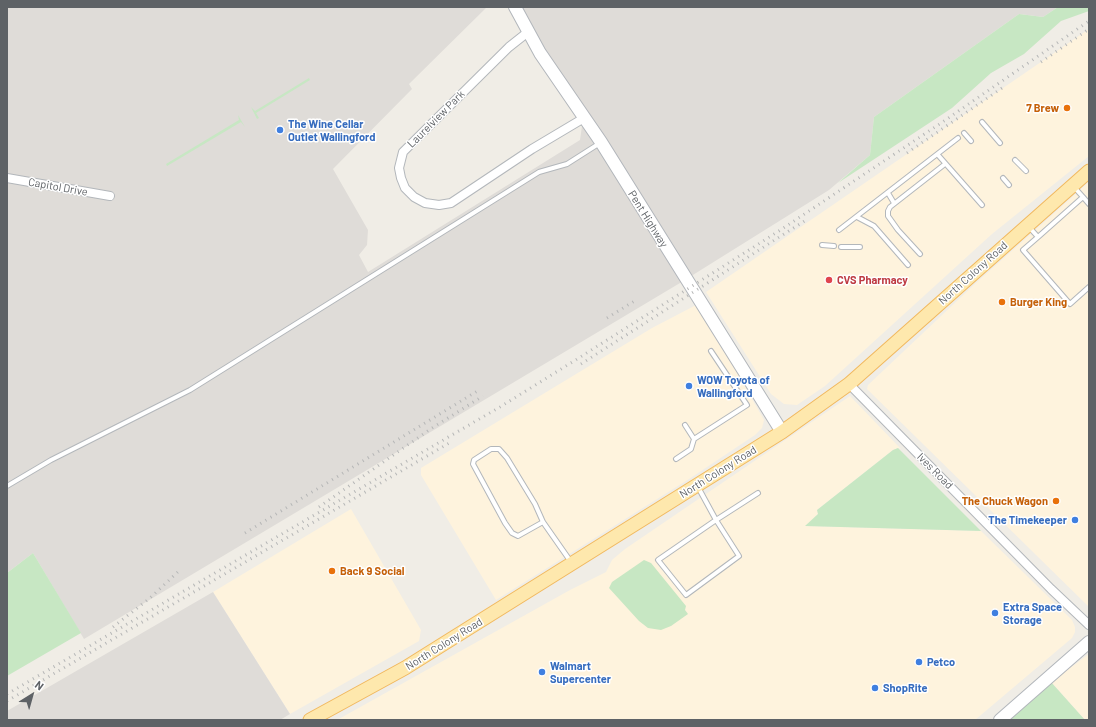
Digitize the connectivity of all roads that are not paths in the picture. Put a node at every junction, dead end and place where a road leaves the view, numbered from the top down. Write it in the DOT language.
graph roads {
  1 [pos="515,7"];
  2 [pos="528,32"];
  3 [pos="584,118"];
  4 [pos="982,122"];
  5 [pos="964,133"];
  6 [pos="958,138"];
  7 [pos="971,141"];
  8 [pos="601,142"];
  9 [pos="1000,143"];
  10 [pos="938,155"];
  11 [pos="1015,160"];
  12 [pos="945,164"];
  13 [pos="1026,171"];
  14 [pos="1089,171"];
  15 [pos="7,178"];
  16 [pos="1003,178"];
  17 [pos="1009,185"];
  18 [pos="1073,185"];
  19 [pos="888,193"];
  20 [pos="110,196"];
  21 [pos="1084,197"];
  22 [pos="894,203"];
  23 [pos="1089,204"];
  24 [pos="982,206"];
  25 [pos="857,217"];
  26 [pos="1028,225"];
  27 [pos="839,230"];
  28 [pos="1038,237"];
  29 [pos="822,245"];
  30 [pos="834,246"];
  31 [pos="841,247"];
  32 [pos="860,248"];
  33 [pos="920,254"];
  34 [pos="908,265"];
  35 [pos="1089,286"];
  36 [pos="712,351"];
  37 [pos="849,384"];
  38 [pos="685,425"];
  39 [pos="782,432"];
  40 [pos="694,440"];
  41 [pos="676,459"];
  42 [pos="697,485"];
  43 [pos="7,486"];
  44 [pos="758,493"];
  45 [pos="716,520"];
  46 [pos="543,522"];
  47 [pos="572,564"];
  48 [pos="1089,625"];
  49 [pos="1089,642"];
  50 [pos="310,720"];
  51 [pos="1000,720"];
  1 -- 2 [label="street, Pent Highway"];
  2 -- 3 [label="street, Pent Highway"];
  2 -- 3 [label="street, Laurelview Park"];
  3 -- 8 [label="street, Pent Highway"];
  4 -- 9 [label="lane"];
  5 -- 7 [label="lane"];
  6 -- 10 [label="lane"];
  8 -- 39 [label="street, Pent Highway"];
  8 -- 43 [label="lane"];
  10 -- 12 [label="lane"];
  10 -- 19 [label="lane"];
  11 -- 13 [label="lane"];
  12 -- 22 [label="lane"];
  12 -- 24 [label="lane"];
  14 -- 18 [label="main road, North Colony Road"];
  15 -- 20 [label="street, Capitol Drive"];
  16 -- 17 [label="lane"];
  18 -- 21 [label="lane"];
  18 -- 26 [label="main road, North Colony Road"];
  19 -- 22 [label="lane"];
  19 -- 25 [label="lane"];
  21 -- 23 [label="lane"];
  21 -- 28 [label="lane"];
  22 -- 33 [label="lane"];
  25 -- 27 [label="lane"];
  25 -- 34 [label="lane"];
  26 -- 28 [label="lane"];
  26 -- 37 [label="main road, North Colony Road"];
  28 -- 35 [label="lane"];
  29 -- 30 [label="lane"];
  31 -- 32 [label="lane"];
  36 -- 40 [label="lane"];
  37 -- 39 [label="main road, North Colony Road"];
  37 -- 48 [label="street, Ives Road"];
  38 -- 40 [label="lane"];
  39 -- 42 [label="main road, North Colony Road"];
  40 -- 41 [label="lane"];
  42 -- 45 [label="lane"];
  42 -- 47 [label="main road, North Colony Road"];
  44 -- 45 [label="lane"];
  45 -- 45 [label="lane"];
  46 -- 46 [label="lane"];
  46 -- 47 [label="lane"];
  47 -- 50 [label="main road, North Colony Road"];
  49 -- 51 [label="street"];
}
